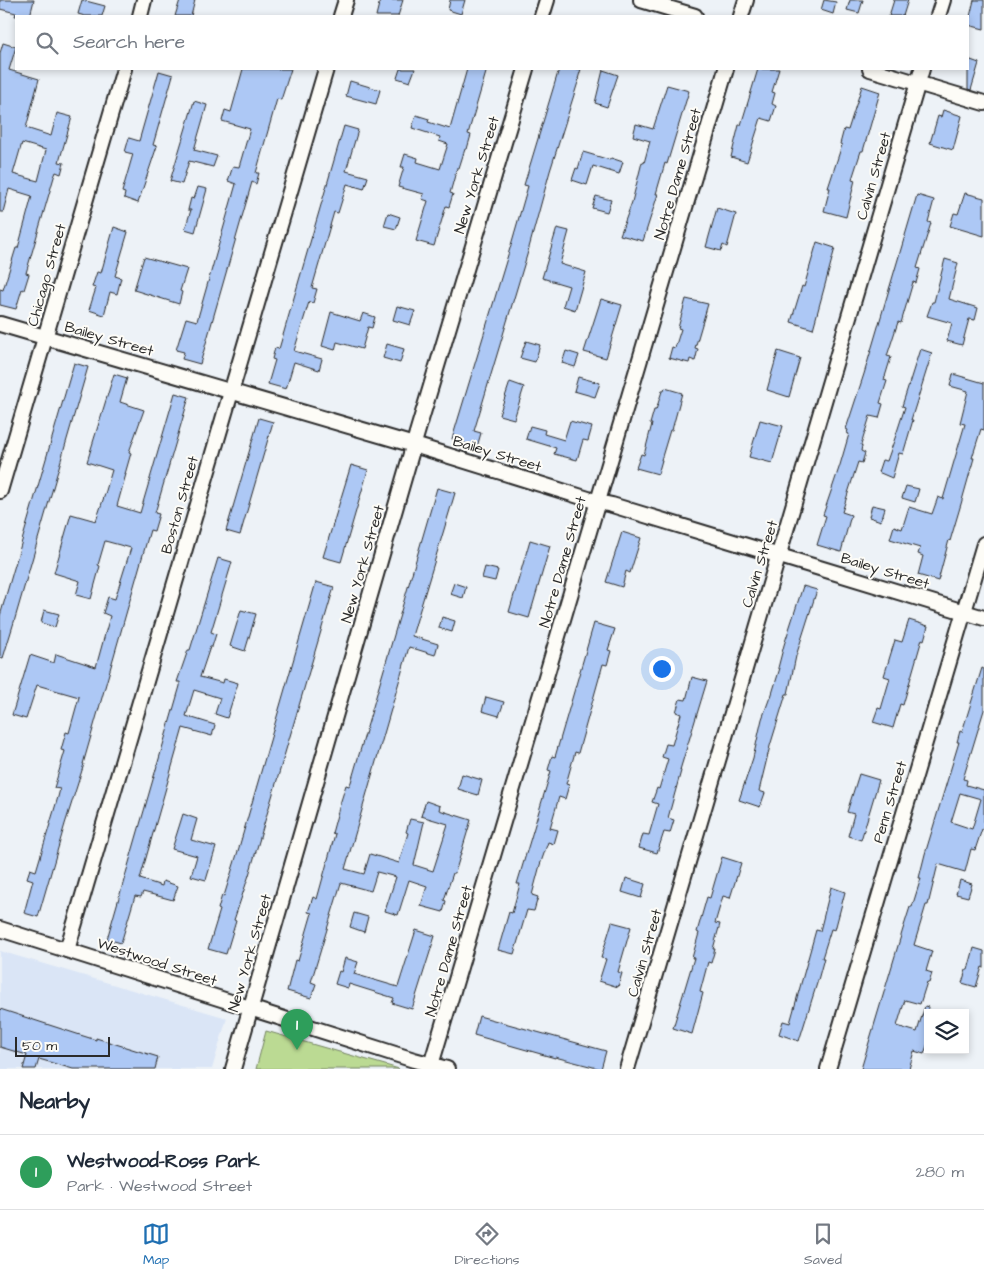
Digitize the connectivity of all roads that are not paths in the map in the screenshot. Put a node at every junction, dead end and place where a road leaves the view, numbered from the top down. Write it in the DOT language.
graph roads {
  1 [pos="144,0"];
  2 [pos="346,0"];
  3 [pos="547,0"];
  4 [pos="641,0"];
  5 [pos="746,0"];
  6 [pos="942,0"];
  7 [pos="140,15"];
  8 [pos="341,15"];
  9 [pos="542,15"];
  10 [pos="692,15"];
  11 [pos="741,15"];
  12 [pos="938,15"];
  13 [pos="124,70"];
  14 [pos="326,70"];
  15 [pos="526,70"];
  16 [pos="726,70"];
  17 [pos="873,70"];
  18 [pos="922,70"];
  19 [pos="918,83"];
  20 [pos="984,103"];
  21 [pos="0,324"];
  22 [pos="45,337"];
  23 [pos="231,391"];
  24 [pos="414,445"];
  25 [pos="0,491"];
  26 [pos="598,502"];
  27 [pos="984,544"];
  28 [pos="779,556"];
  29 [pos="964,612"];
  30 [pos="984,618"];
  31 [pos="0,929"];
  32 [pos="67,950"];
  33 [pos="250,1009"];
  34 [pos="431,1065"];
  35 [pos="233,1069"];
  36 [pos="447,1069"];
  37 [pos="627,1069"];
  38 [pos="828,1069"];
  1 -- 7 [label="street"];
  2 -- 8 [label="street"];
  3 -- 9 [label="street"];
  4 -- 10 [label="street"];
  5 -- 11 [label="street"];
  6 -- 12 [label="street"];
  13 -- 22 [label="street, Chicago Street"];
  14 -- 23 [label="street, Boston Street"];
  15 -- 24 [label="street, New York Street"];
  16 -- 26 [label="street, Notre Dame Street"];
  17 -- 19 [label="street"];
  18 -- 19 [label="street, Calvin Street"];
  19 -- 20 [label="street"];
  19 -- 28 [label="street, Calvin Street"];
  21 -- 22 [label="street, Bailey Street"];
  22 -- 23 [label="street, Bailey Street"];
  22 -- 25 [label="street, Chicago Street"];
  23 -- 24 [label="street, Bailey Street"];
  23 -- 32 [label="street, Boston Street"];
  24 -- 26 [label="street, Bailey Street"];
  24 -- 33 [label="street, New York Street"];
  26 -- 28 [label="street, Bailey Street"];
  26 -- 34 [label="street, Notre Dame Street"];
  27 -- 29 [label="street, Penn Street"];
  28 -- 29 [label="street, Bailey Street"];
  28 -- 37 [label="street, Calvin Street"];
  29 -- 30 [label="street, Bailey Street"];
  29 -- 38 [label="street, Penn Street"];
  31 -- 32 [label="street, Westwood Street"];
  32 -- 33 [label="street, Westwood Street"];
  33 -- 34 [label="street, Westwood Street"];
  33 -- 35 [label="street, New York Street"];
  34 -- 36 [label="street, Westwood Street"];
}
